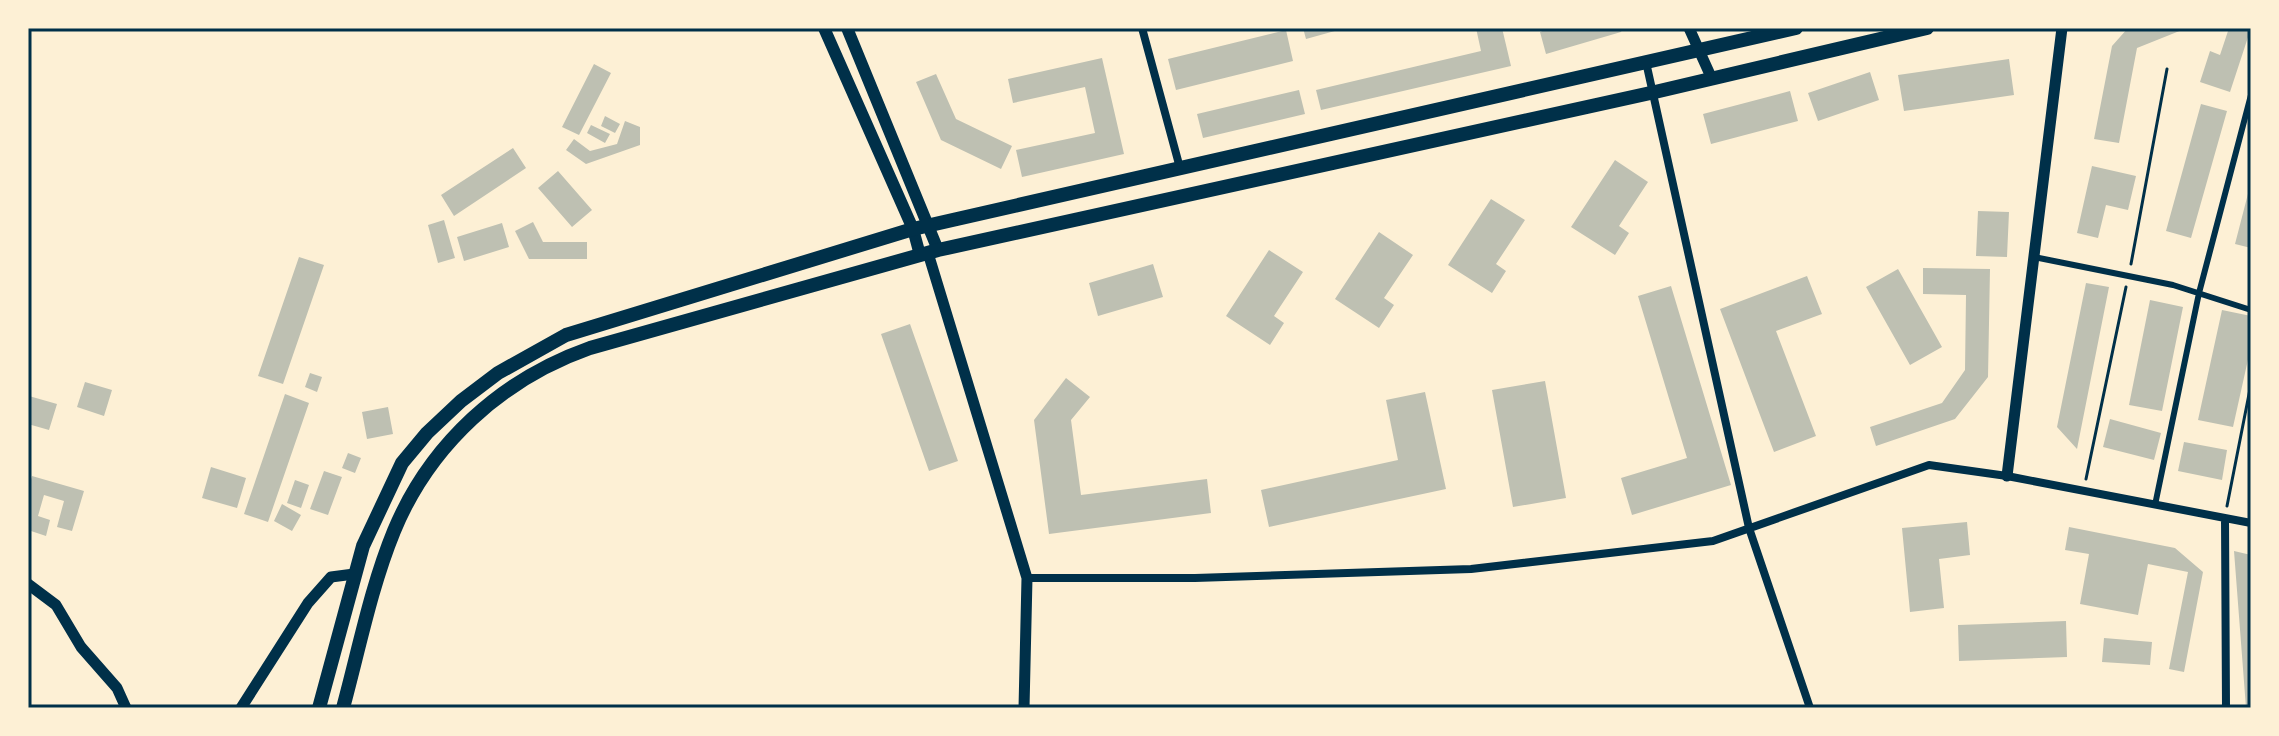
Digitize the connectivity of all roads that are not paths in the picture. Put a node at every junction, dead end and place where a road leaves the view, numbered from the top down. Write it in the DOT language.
graph roads {
  1 [pos="824,28"];
  2 [pos="847,28"];
  3 [pos="1142,28"];
  4 [pos="1689,28"];
  5 [pos="1796,28"];
  6 [pos="1927,28"];
  7 [pos="2062,28"];
  8 [pos="1701,49"];
  9 [pos="1646,62"];
  10 [pos="1712,79"];
  11 [pos="1655,92"];
  12 [pos="2251,95"];
  13 [pos="1180,168"];
  14 [pos="930,226"];
  15 [pos="913,229"];
  16 [pos="928,252"];
  17 [pos="2034,257"];
  18 [pos="2199,293"];
  19 [pos="2251,310"];
  20 [pos="2007,476"];
  21 [pos="2155,505"];
  22 [pos="2225,518"];
  23 [pos="2251,523"];
  24 [pos="1749,528"];
  25 [pos="354,574"];
  26 [pos="1027,578"];
  27 [pos="28,584"];
  28 [pos="126,708"];
  29 [pos="241,708"];
  30 [pos="319,708"];
  31 [pos="343,708"];
  32 [pos="1024,708"];
  33 [pos="1810,708"];
  34 [pos="2226,708"];
  1 -- 15 [label="main road"];
  2 -- 14 [label="main road"];
  3 -- 13 [label="street"];
  4 -- 8 [label="street"];
  5 -- 8 [label="highway"];
  6 -- 10 [label="highway"];
  7 -- 17 [label="street"];
  8 -- 9 [label="highway"];
  8 -- 10 [label="street"];
  9 -- 11 [label="street"];
  9 -- 13 [label="highway"];
  10 -- 11 [label="highway"];
  11 -- 16 [label="highway"];
  11 -- 24 [label="street"];
  12 -- 18 [label="street"];
  13 -- 14 [label="highway"];
  14 -- 15 [label="highway"];
  14 -- 16 [label="main road"];
  15 -- 16 [label="main road"];
  15 -- 25 [label="highway"];
  16 -- 26 [label="street"];
  16 -- 31 [label="highway"];
  17 -- 18 [label="street"];
  17 -- 20 [label="street"];
  18 -- 19 [label="street"];
  18 -- 21 [label="street"];
  20 -- 21 [label="street"];
  20 -- 24 [label="street"];
  21 -- 22 [label="street"];
  22 -- 23 [label="street"];
  22 -- 34 [label="street"];
  24 -- 26 [label="street"];
  24 -- 33 [label="street"];
  25 -- 29 [label="street"];
  25 -- 30 [label="highway"];
  26 -- 32 [label="street"];
  27 -- 28 [label="street"];
}
